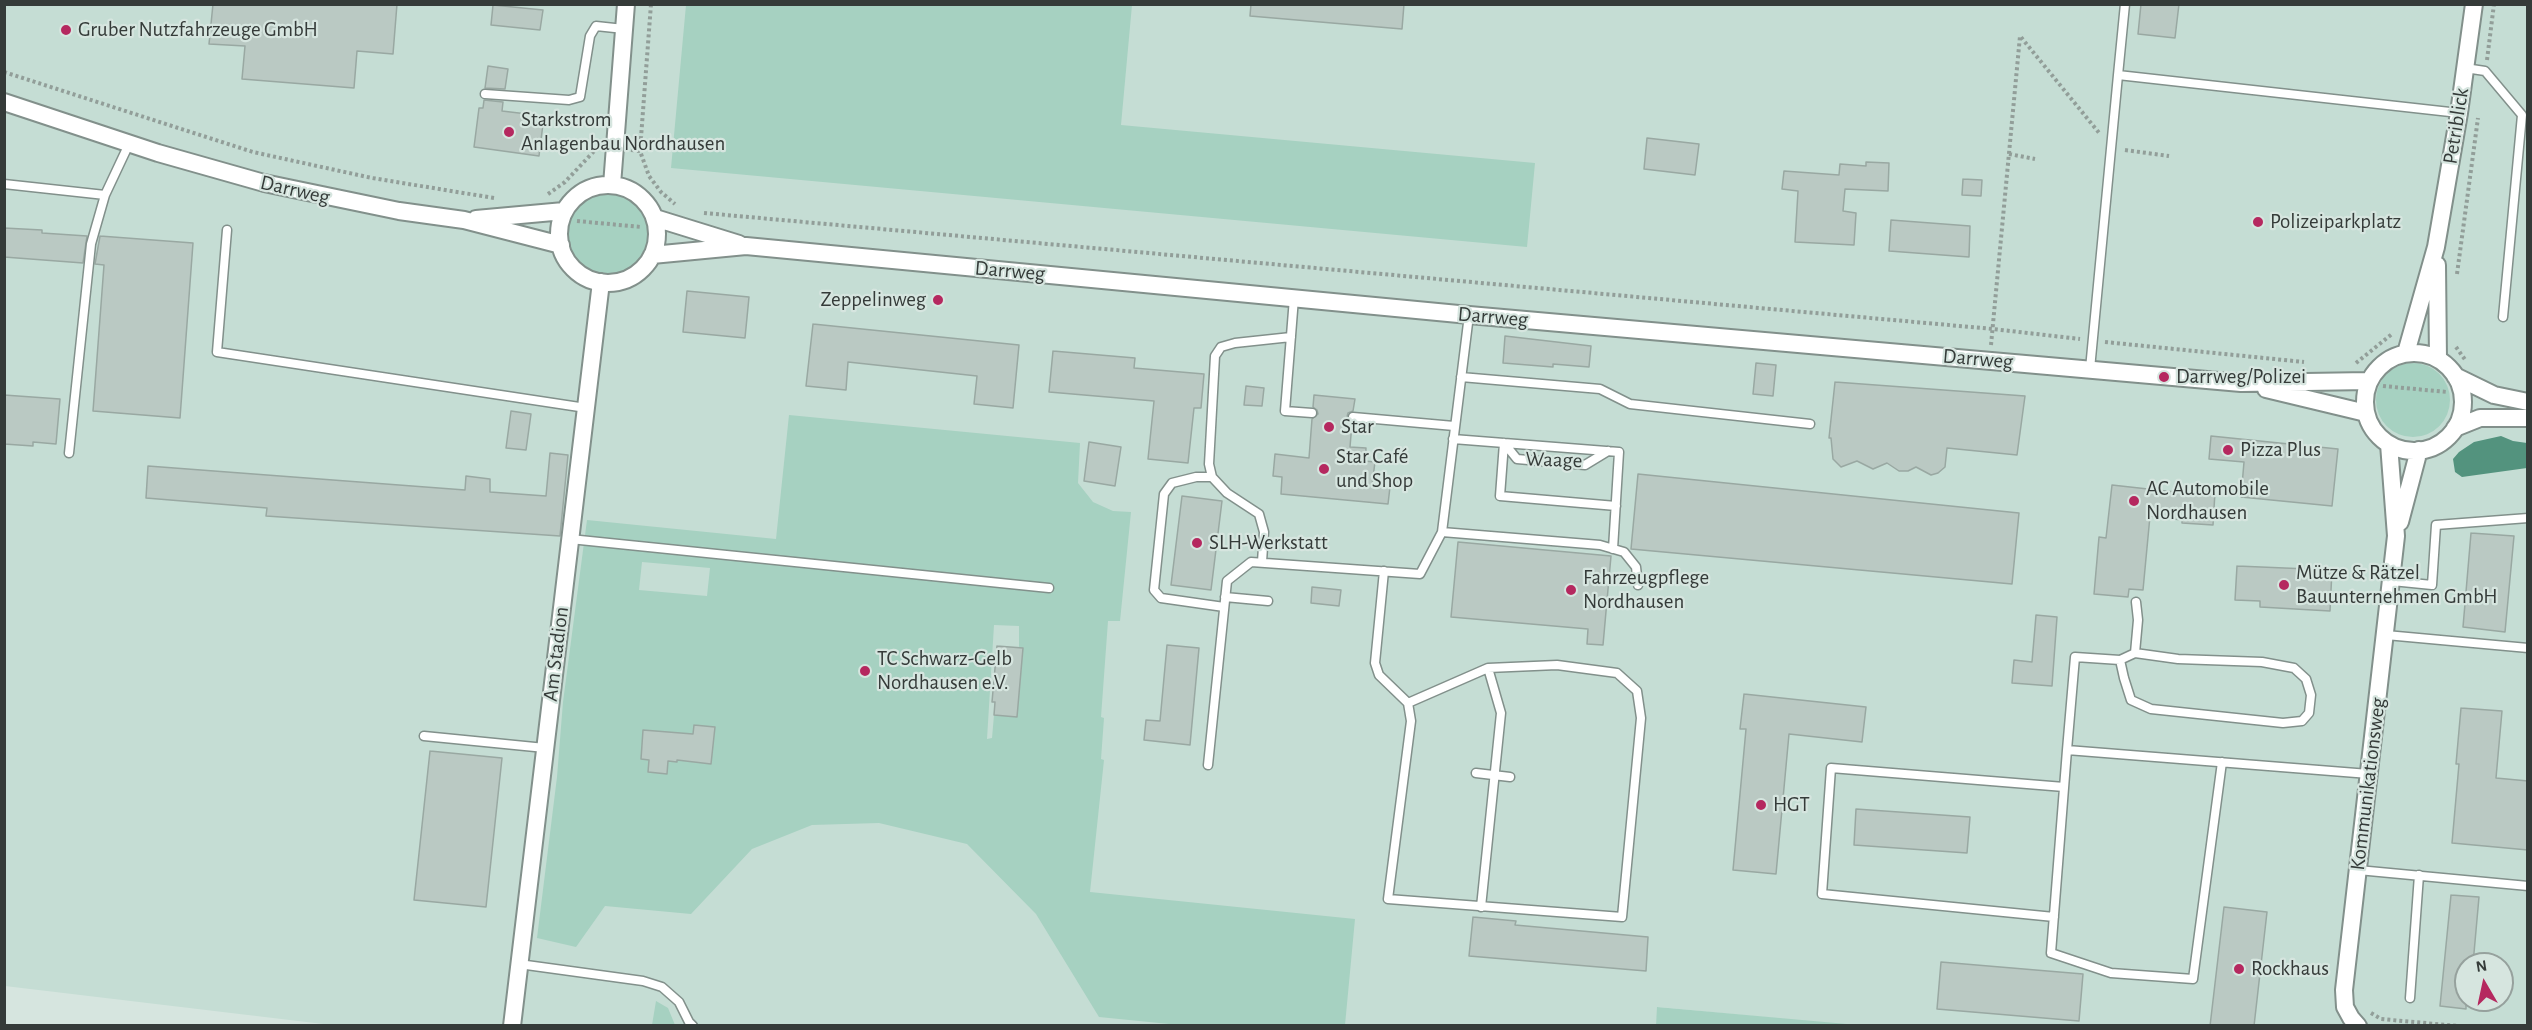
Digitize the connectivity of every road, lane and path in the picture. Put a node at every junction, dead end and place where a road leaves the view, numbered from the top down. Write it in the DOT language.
graph roads {
  1 [pos="626,4"];
  2 [pos="651,4"];
  3 [pos="2125,4"];
  4 [pos="2474,4"];
  5 [pos="2494,4"];
  6 [pos="624,29"];
  7 [pos="2465,68"];
  8 [pos="2485,71"];
  9 [pos="4,72"];
  10 [pos="2118,75"];
  11 [pos="485,94"];
  12 [pos="4,102"];
  13 [pos="2480,106"];
  14 [pos="2459,113"];
  15 [pos="129,144"];
  16 [pos="2111,148"];
  17 [pos="615,149"];
  18 [pos="640,151"];
  19 [pos="2009,154"];
  20 [pos="2169,156"];
  21 [pos="2035,159"];
  22 [pos="4,184"];
  23 [pos="612,185"];
  24 [pos="105,195"];
  25 [pos="544,196"];
  26 [pos="499,199"];
  27 [pos="680,209"];
  28 [pos="696,212"];
  29 [pos="563,215"];
  30 [pos="464,220"];
  31 [pos="656,223"];
  32 [pos="227,230"];
  33 [pos="561,245"];
  34 [pos="746,246"];
  35 [pos="2436,246"];
  36 [pos="652,255"];
  37 [pos="601,282"];
  38 [pos="2456,282"];
  39 [pos="1294,297"];
  40 [pos="1469,315"];
  41 [pos="2503,317"];
  42 [pos="2414,323"];
  43 [pos="2437,326"];
  44 [pos="1993,329"];
  45 [pos="1291,337"];
  46 [pos="2092,340"];
  47 [pos="2406,353"];
  48 [pos="2438,359"];
  49 [pos="1990,361"];
  50 [pos="2314,363"];
  51 [pos="2349,364"];
  52 [pos="2471,366"];
  53 [pos="2090,369"];
  54 [pos="2455,376"];
  55 [pos="1461,377"];
  56 [pos="2241,383"];
  57 [pos="2368,383"];
  58 [pos="2462,393"];
  59 [pos="2528,402"];
  60 [pos="586,408"];
  61 [pos="1312,413"];
  62 [pos="2366,413"];
  63 [pos="1353,417"];
  64 [pos="2528,418"];
  65 [pos="1810,424"];
  66 [pos="1454,426"];
  67 [pos="2455,428"];
  68 [pos="1453,439"];
  69 [pos="1504,443"];
  70 [pos="2389,444"];
  71 [pos="2419,450"];
  72 [pos="1608,451"];
  73 [pos="69,453"];
  74 [pos="1212,477"];
  75 [pos="1616,506"];
  76 [pos="2528,518"];
  77 [pos="1442,532"];
  78 [pos="2396,536"];
  79 [pos="570,540"];
  80 [pos="1613,549"];
  81 [pos="1262,562"];
  82 [pos="1384,571"];
  83 [pos="2392,581"];
  84 [pos="1638,585"];
  85 [pos="1049,588"];
  86 [pos="1225,597"];
  87 [pos="1268,601"];
  88 [pos="2136,602"];
  89 [pos="1224,607"];
  90 [pos="2386,635"];
  91 [pos="2528,648"];
  92 [pos="2135,653"];
  93 [pos="2120,660"];
  94 [pos="1488,668"];
  95 [pos="1408,703"];
  96 [pos="424,736"];
  97 [pos="545,748"];
  98 [pos="2067,750"];
  99 [pos="2222,762"];
  100 [pos="1208,765"];
  101 [pos="1476,773"];
  102 [pos="2370,774"];
  103 [pos="1495,776"];
  104 [pos="1510,777"];
  105 [pos="2064,787"];
  106 [pos="2358,870"];
  107 [pos="2419,875"];
  108 [pos="2528,886"];
  109 [pos="1481,907"];
  110 [pos="2054,917"];
  111 [pos="519,964"];
  112 [pos="2410,998"];
  113 [pos="2369,1011"];
  114 [pos="2349,1023"];
  115 [pos="690,1024"];
  116 [pos="512,1026"];
  117 [pos="2458,1026"];
  1 -- 6 [label="street"];
  2 -- 18 [label="path"];
  3 -- 10 [label="lane"];
  4 -- 7 [label="street, Petriblick"];
  5 -- 8 [label="path"];
  6 -- 11 [label="lane"];
  6 -- 17 [label="street"];
  7 -- 8 [label="lane"];
  7 -- 14 [label="street, Petriblick"];
  8 -- 41 [label="lane"];
  9 -- 26 [label="path"];
  10 -- 14 [label="lane"];
  10 -- 16 [label="lane"];
  12 -- 15 [label="street, Darrweg"];
  13 -- 38 [label="path"];
  14 -- 35 [label="street, Petriblick"];
  15 -- 24 [label="lane"];
  15 -- 30 [label="street, Darrweg"];
  16 -- 19 [label="path"];
  16 -- 20 [label="path"];
  16 -- 46 [label="lane"];
  17 -- 18 [label="path"];
  17 -- 23 [label="street"];
  17 -- 25 [label="path"];
  18 -- 27 [label="path"];
  19 -- 21 [label="path"];
  19 -- 44 [label="path"];
  22 -- 24 [label="lane"];
  23 -- 29 [label="street"];
  23 -- 31 [label="street"];
  24 -- 73 [label="lane"];
  28 -- 44 [label="path"];
  29 -- 30 [label="street, Darrweg"];
  29 -- 31 [label="path"];
  29 -- 33 [label="street"];
  30 -- 33 [label="street, Darrweg"];
  31 -- 34 [label="street, Darrweg"];
  31 -- 36 [label="street"];
  32 -- 60 [label="lane"];
  33 -- 37 [label="street"];
  34 -- 36 [label="street, Darrweg"];
  34 -- 39 [label="street, Darrweg"];
  35 -- 42 [label="street, Petriblick"];
  35 -- 43 [label="street, Petriblick"];
  36 -- 37 [label="street"];
  37 -- 60 [label="street, Am Stadion"];
  39 -- 40 [label="street, Darrweg"];
  39 -- 45 [label="lane"];
  40 -- 49 [label="street, Darrweg"];
  40 -- 55 [label="lane"];
  42 -- 47 [label="street, Petriblick"];
  42 -- 51 [label="path"];
  43 -- 48 [label="street, Petriblick"];
  43 -- 52 [label="path"];
  44 -- 46 [label="path"];
  44 -- 49 [label="path"];
  45 -- 61 [label="lane"];
  45 -- 74 [label="lane"];
  46 -- 50 [label="path"];
  46 -- 53 [label="lane"];
  47 -- 48 [label="street"];
  47 -- 57 [label="street"];
  48 -- 54 [label="street"];
  49 -- 53 [label="street, Darrweg"];
  53 -- 56 [label="street, Darrweg"];
  54 -- 58 [label="street"];
  54 -- 59 [label="street"];
  55 -- 65 [label="lane"];
  55 -- 66 [label="lane"];
  56 -- 57 [label="street, Darrweg"];
  56 -- 62 [label="street, Darrweg"];
  57 -- 58 [label="path"];
  57 -- 62 [label="street"];
  58 -- 67 [label="street"];
  60 -- 79 [label="street, Am Stadion"];
  62 -- 70 [label="street"];
  63 -- 66 [label="lane"];
  64 -- 67 [label="street"];
  66 -- 68 [label="lane"];
  67 -- 71 [label="street"];
  68 -- 69 [label="lane"];
  68 -- 77 [label="lane"];
  69 -- 72 [label="lane"];
  69 -- 72 [label="lane, Waage"];
  69 -- 75 [label="lane"];
  70 -- 71 [label="street"];
  70 -- 78 [label="street, Kommunikationsweg"];
  71 -- 78 [label="street, Kommunikationsweg"];
  72 -- 75 [label="lane"];
  74 -- 81 [label="lane"];
  74 -- 89 [label="lane"];
  75 -- 80 [label="lane"];
  76 -- 83 [label="lane"];
  77 -- 80 [label="lane"];
  77 -- 82 [label="lane"];
  78 -- 83 [label="street, Kommunikationsweg"];
  79 -- 85 [label="lane"];
  79 -- 97 [label="street, Am Stadion"];
  80 -- 84 [label="lane"];
  81 -- 82 [label="lane"];
  81 -- 86 [label="lane"];
  82 -- 95 [label="lane"];
  83 -- 90 [label="street, Kommunikationsweg"];
  86 -- 87 [label="lane"];
  86 -- 89 [label="lane"];
  88 -- 92 [label="lane"];
  89 -- 100 [label="lane"];
  90 -- 91 [label="lane"];
  90 -- 102 [label="street, Kommunikationsweg"];
  92 -- 93 [label="lane"];
  92 -- 93 [label="lane"];
  93 -- 98 [label="lane"];
  94 -- 95 [label="lane"];
  94 -- 103 [label="lane"];
  94 -- 109 [label="lane"];
  95 -- 109 [label="lane"];
  96 -- 97 [label="lane"];
  97 -- 111 [label="street, Am Stadion"];
  98 -- 99 [label="lane"];
  98 -- 105 [label="lane"];
  99 -- 102 [label="lane"];
  99 -- 110 [label="lane"];
  101 -- 103 [label="lane"];
  102 -- 106 [label="street, Kommunikationsweg"];
  103 -- 104 [label="lane"];
  103 -- 109 [label="lane"];
  105 -- 110 [label="lane"];
  105 -- 110 [label="lane"];
  106 -- 107 [label="lane"];
  106 -- 114 [label="street, Kommunikationsweg"];
  107 -- 108 [label="lane"];
  107 -- 112 [label="lane"];
  111 -- 115 [label="lane"];
  111 -- 116 [label="street, Am Stadion"];
  113 -- 117 [label="path"];
}
